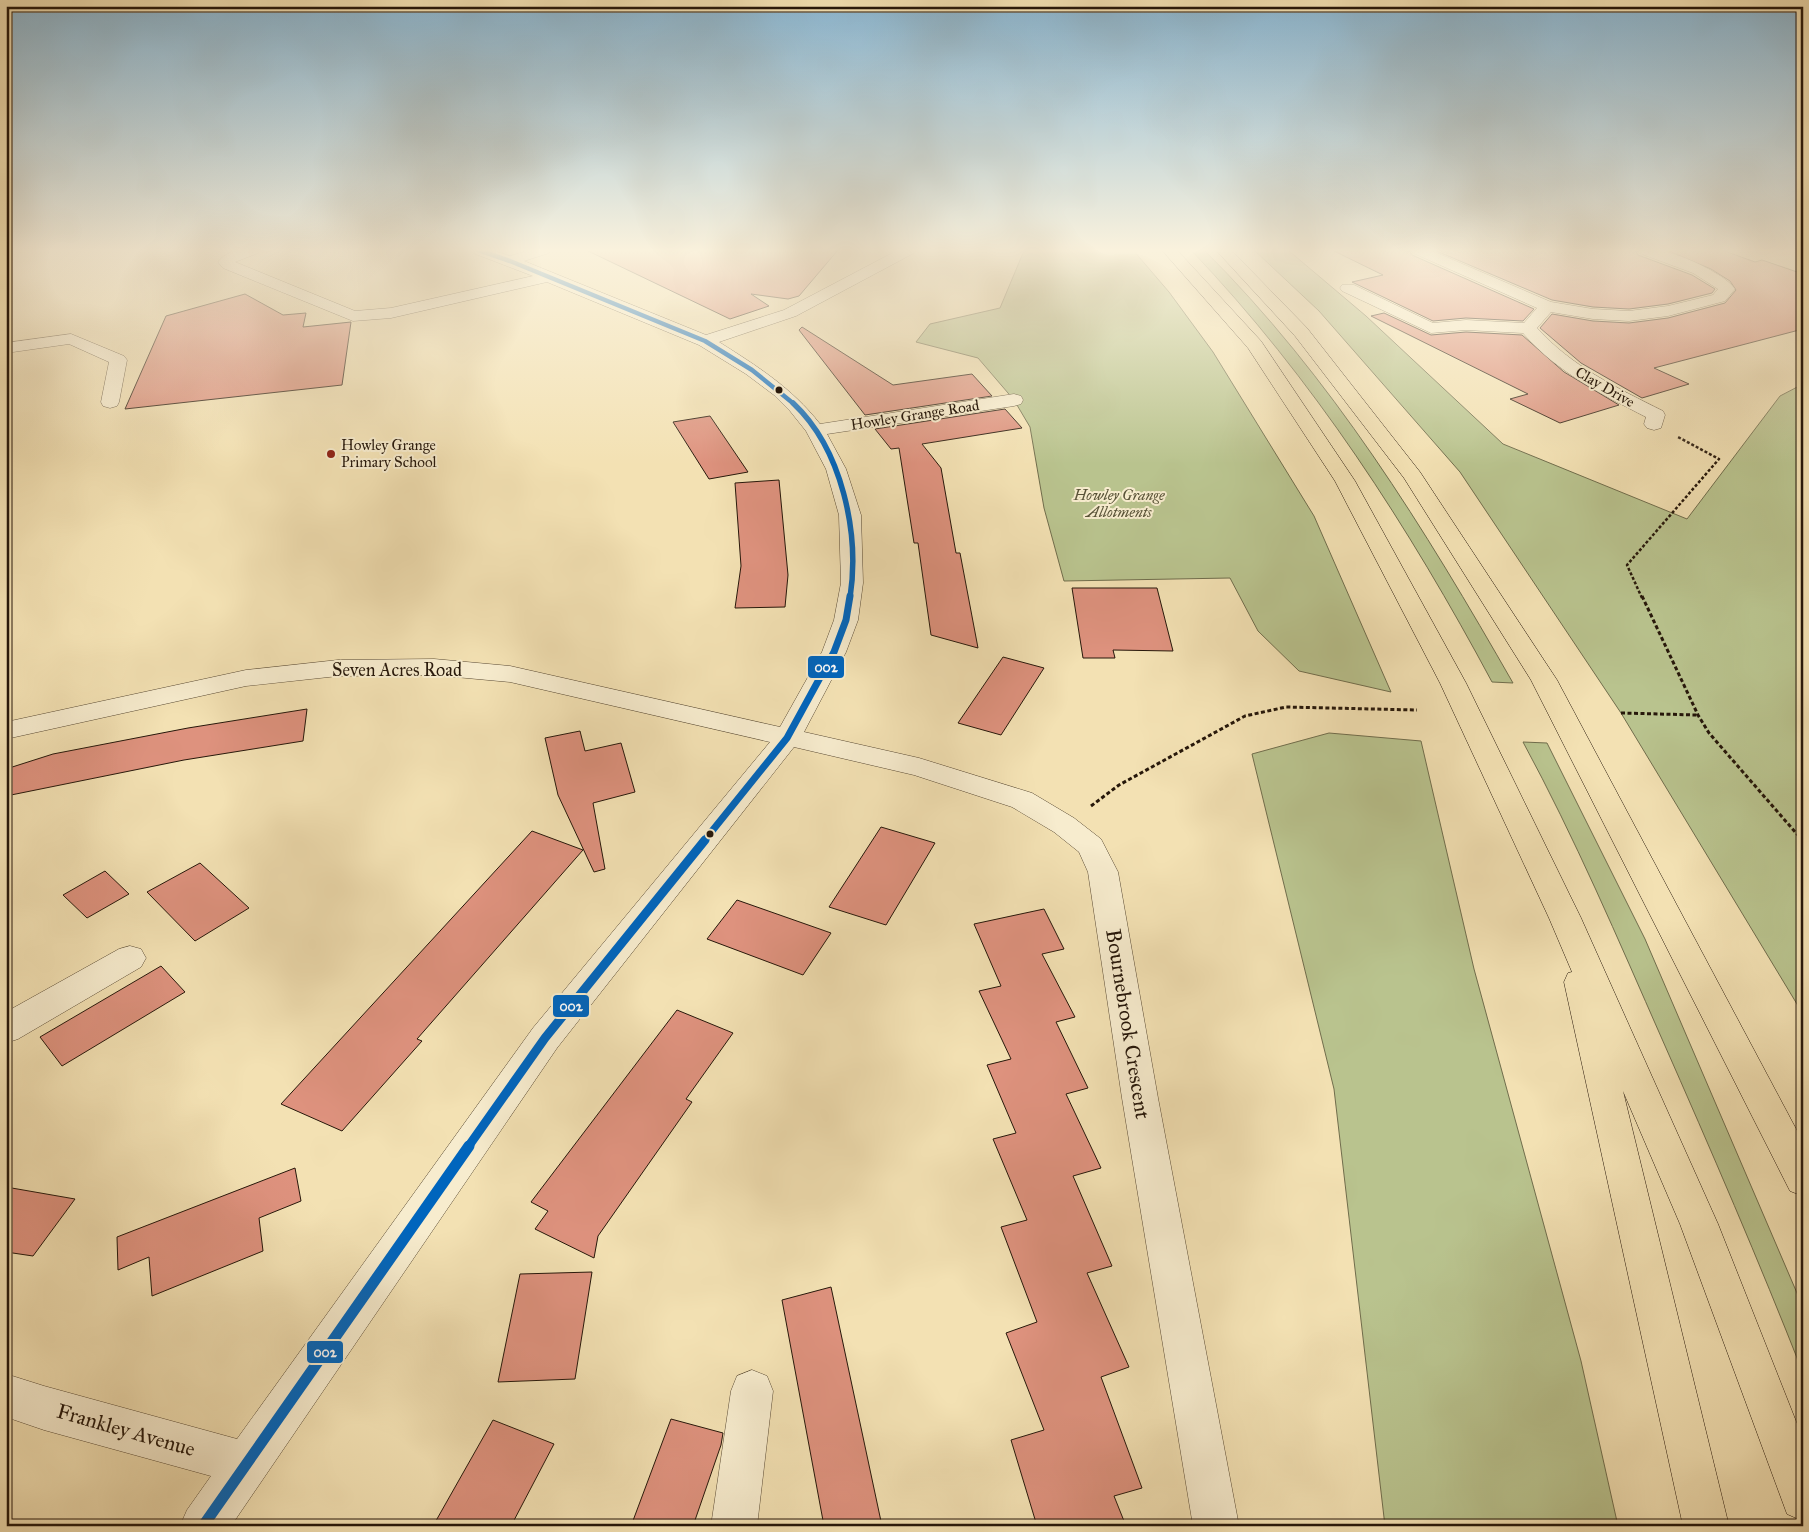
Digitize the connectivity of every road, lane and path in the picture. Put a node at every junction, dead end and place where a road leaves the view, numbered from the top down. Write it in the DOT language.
graph roads {
  1 [pos="665,321"];
  2 [pos="764,321"];
  3 [pos="1233,321"];
  4 [pos="1291,321"];
  5 [pos="1417,321"];
  6 [pos="1534,321"];
  7 [pos="1528,328"];
  8 [pos="705,341"];
  9 [pos="6,348"];
  10 [pos="1014,400"];
  11 [pos="110,402"];
  12 [pos="1654,424"];
  13 [pos="815,430"];
  14 [pos="1417,710"];
  15 [pos="1621,713"];
  16 [pos="1698,715"];
  17 [pos="6,730"];
  18 [pos="787,738"];
  19 [pos="1064,825"];
  20 [pos="1803,840"];
  21 [pos="1565,918"];
  22 [pos="130,958"];
  23 [pos="6,1029"];
  24 [pos="1803,1179"];
  25 [pos="752,1391"];
  26 [pos="6,1395"];
  27 [pos="246,1464"];
  28 [pos="1803,1498"];
  29 [pos="203,1526"];
  30 [pos="734,1526"];
  31 [pos="1216,1526"];
  32 [pos="1706,1526"];
  1 -- 8 [label="street"];
  2 -- 8 [label="street"];
  3 -- 21 [label="highway"];
  4 -- 24 [label="highway"];
  5 -- 7 [label="street"];
  6 -- 7 [label="street"];
  7 -- 12 [label="street, Clay Drive"];
  8 -- 13 [label="street"];
  9 -- 11 [label="street"];
  10 -- 13 [label="street, Howley Grange Road"];
  12 -- 16 [label="path"];
  13 -- 18 [label="street"];
  14 -- 19 [label="path"];
  15 -- 16 [label="path"];
  16 -- 20 [label="path"];
  17 -- 18 [label="street, Seven Acres Road"];
  18 -- 19 [label="street, Bournebrook Crescent"];
  18 -- 27 [label="street"];
  19 -- 31 [label="street, Bournebrook Crescent"];
  21 -- 28 [label="highway"];
  21 -- 32 [label="highway"];
  22 -- 23 [label="street"];
  25 -- 30 [label="street"];
  26 -- 27 [label="street, Frankley Avenue"];
  27 -- 29 [label="street"];
}
